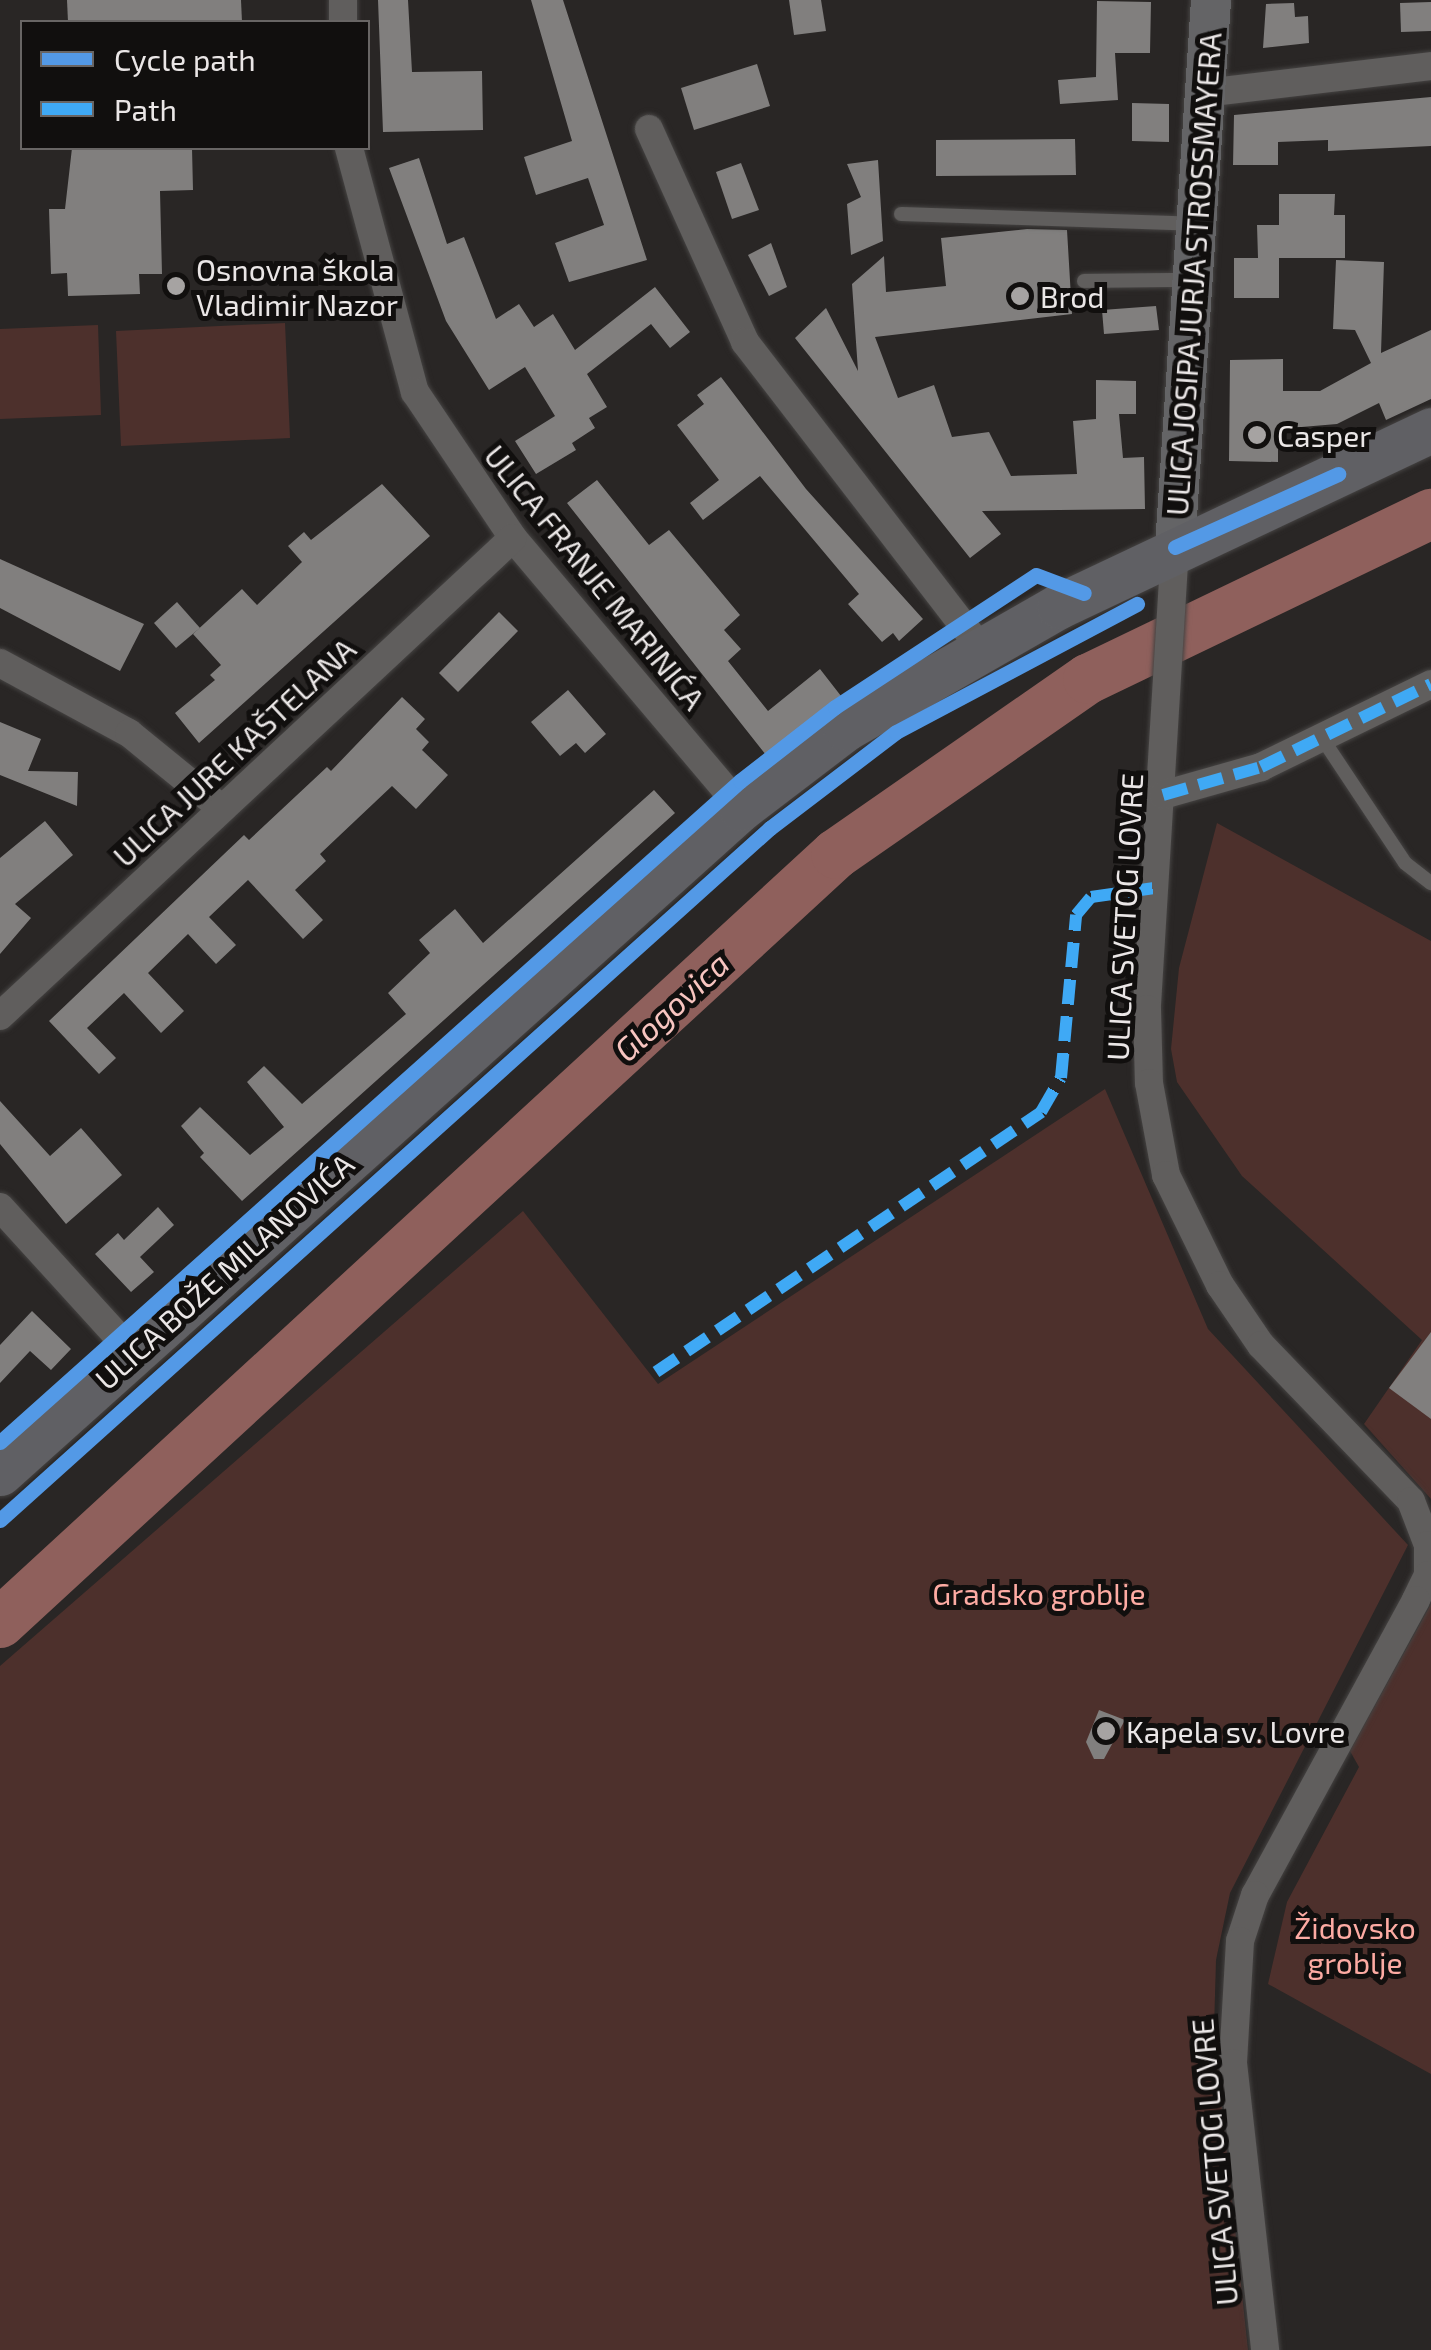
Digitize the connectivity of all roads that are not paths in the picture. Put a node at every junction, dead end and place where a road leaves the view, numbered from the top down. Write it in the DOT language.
graph roads {
  1 [pos="1211,0"];
  2 [pos="1431,66"];
  3 [pos="1205,94"];
  4 [pos="650,129"];
  5 [pos="350,150"];
  6 [pos="901,214"];
  7 [pos="1196,224"];
  8 [pos="1192,280"];
  9 [pos="1084,282"];
  10 [pos="1431,430"];
  11 [pos="513,538"];
  12 [pos="1174,568"];
  13 [pos="980,648"];
  14 [pos="0,663"];
  15 [pos="1431,684"];
  16 [pos="1322,738"];
  17 [pos="1163,795"];
  18 [pos="221,808"];
  19 [pos="741,808"];
  20 [pos="1431,883"];
  21 [pos="0,1016"];
  22 [pos="0,1207"];
  23 [pos="134,1353"];
  24 [pos="0,1473"];
  25 [pos="1266,2350"];
  1 -- 3 [label="main road, ULICA JOSIPA JURJA STROSSMAYERA"];
  2 -- 3 [label="street"];
  3 -- 7 [label="main road, ULICA JOSIPA JURJA STROSSMAYERA"];
  4 -- 13 [label="street"];
  5 -- 11 [label="street, ULICA FRANJE MARINIĆA"];
  6 -- 7 [label="lane"];
  7 -- 8 [label="main road, ULICA JOSIPA JURJA STROSSMAYERA"];
  8 -- 9 [label="lane"];
  8 -- 12 [label="main road, ULICA JOSIPA JURJA STROSSMAYERA"];
  10 -- 12 [label="main road, ULICA BOŽE MILANOVIĆA"];
  11 -- 18 [label="street, ULICA JURE KAŠTELANA"];
  11 -- 19 [label="street, ULICA FRANJE MARINIĆA"];
  12 -- 13 [label="main road, ULICA BOŽE MILANOVIĆA"];
  12 -- 17 [label="street, ULICA SVETOG LOVRE"];
  13 -- 19 [label="main road, ULICA BOŽE MILANOVIĆA"];
  14 -- 18 [label="street"];
  15 -- 16 [label="street"];
  16 -- 17 [label="street"];
  16 -- 20 [label="lane"];
  17 -- 25 [label="street, ULICA SVETOG LOVRE"];
  18 -- 21 [label="street, ULICA JURE KAŠTELANA"];
  19 -- 23 [label="main road, ULICA BOŽE MILANOVIĆA"];
  22 -- 23 [label="street"];
  23 -- 24 [label="main road, ULICA BOŽE MILANOVIĆA"];
}
